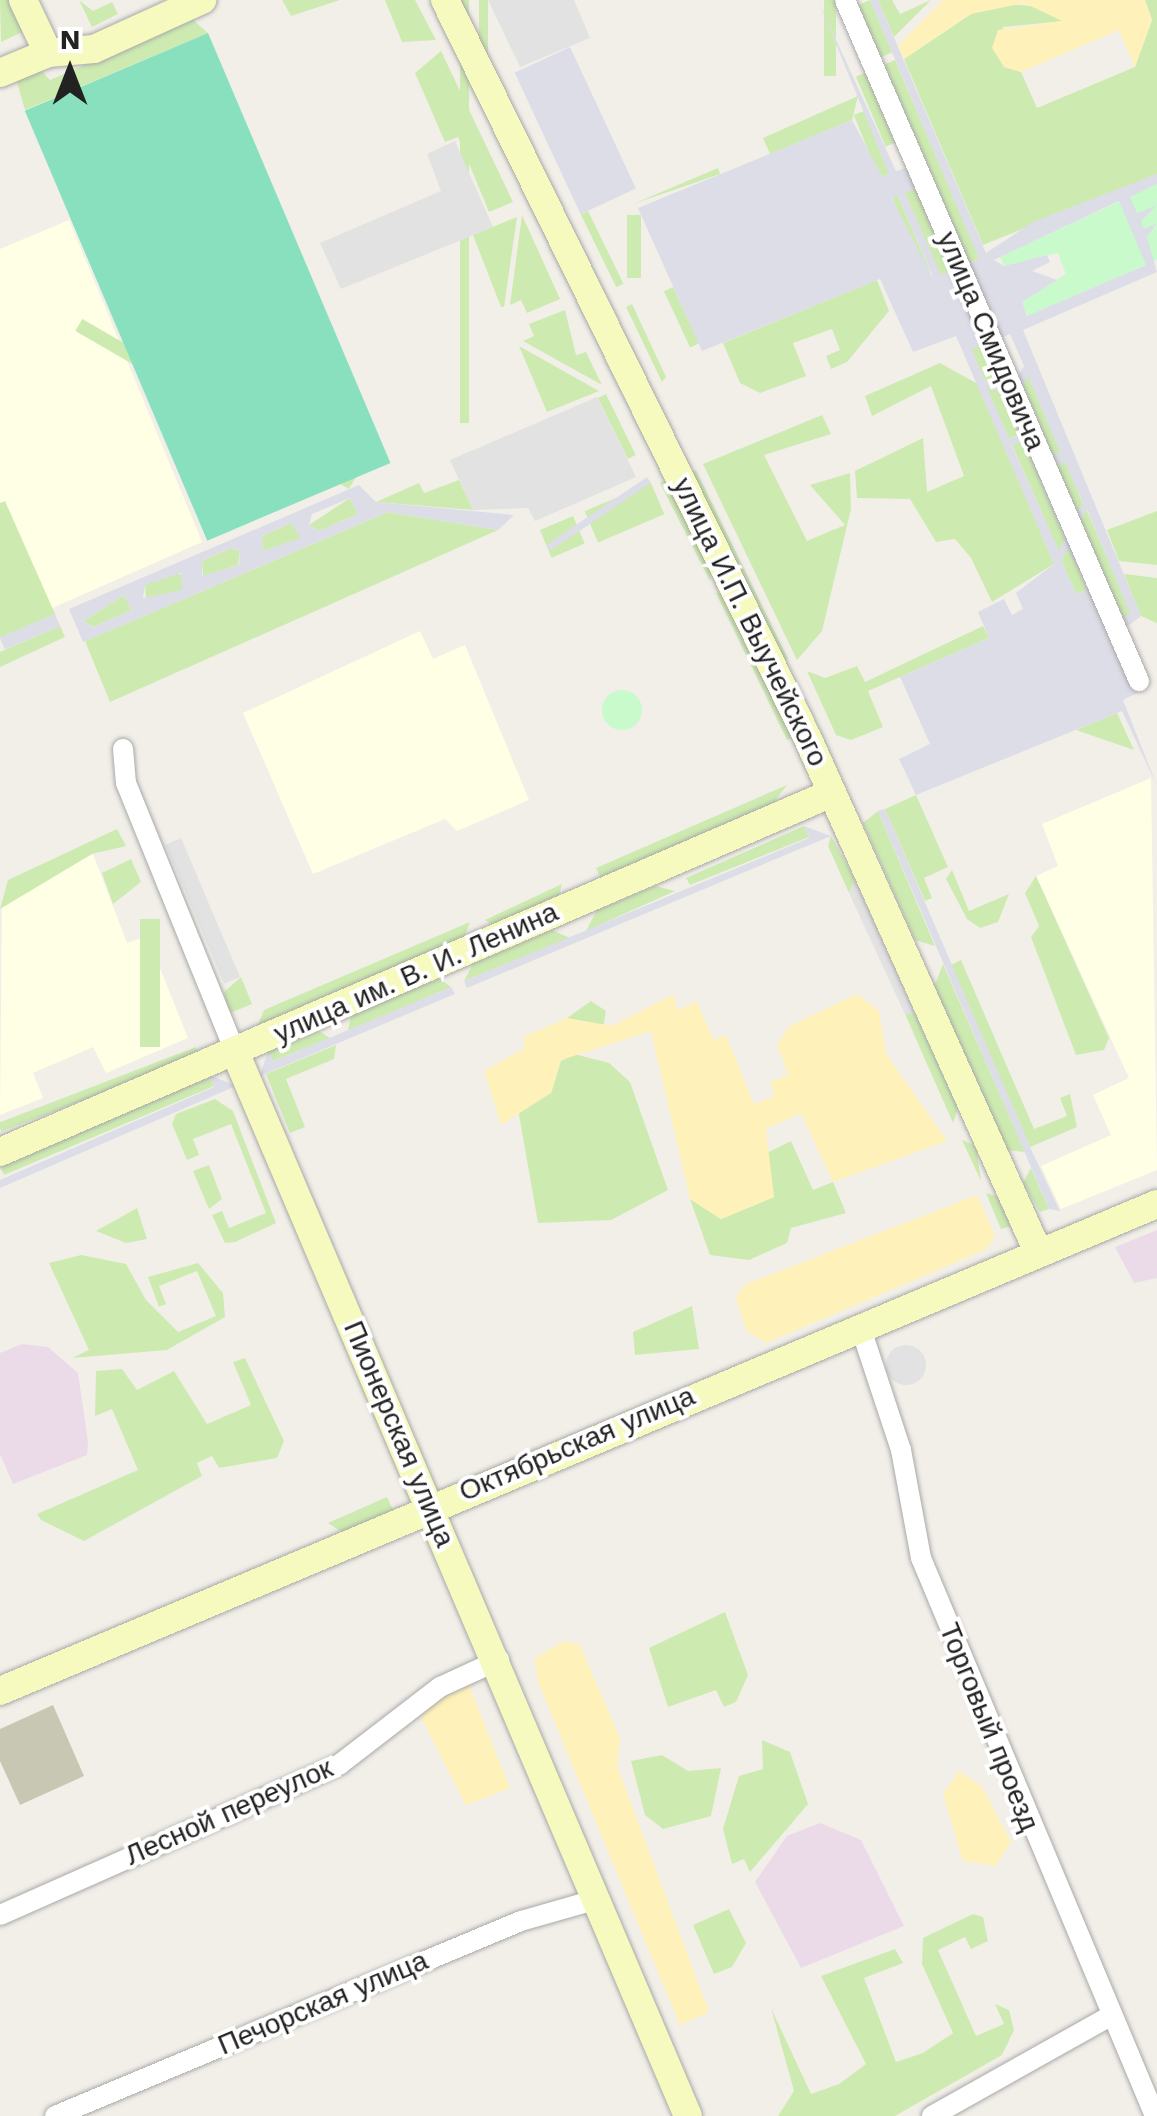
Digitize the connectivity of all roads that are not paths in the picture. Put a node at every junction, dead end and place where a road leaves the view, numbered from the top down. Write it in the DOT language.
graph roads {
  1 [pos="24,0"];
  2 [pos="202,0"];
  3 [pos="445,0"];
  4 [pos="844,0"];
  5 [pos="48,53"];
  6 [pos="0,73"];
  7 [pos="1138,682"];
  8 [pos="123,749"];
  9 [pos="832,794"];
  10 [pos="236,1052"];
  11 [pos="0,1152"];
  12 [pos="1157,1204"];
  13 [pos="1038,1252"];
  14 [pos="860,1326"];
  15 [pos="429,1506"];
  16 [pos="499,1660"];
  17 [pos="0,1691"];
  18 [pos="594,1900"];
  19 [pos="0,1915"];
  20 [pos="1110,2016"];
  21 [pos="55,2116"];
  22 [pos="688,2116"];
  23 [pos="932,2116"];
  24 [pos="1155,2116"];
  1 -- 5 [label="main road"];
  2 -- 5 [label="main road"];
  3 -- 9 [label="main road, улица И.П. Выучейского"];
  4 -- 7 [label="street, улица Смидовича"];
  5 -- 6 [label="main road"];
  8 -- 10 [label="street, Пионерская улица"];
  9 -- 10 [label="main road, улица им. В. И. Ленина"];
  9 -- 13 [label="main road, улица И.П. Выучейского"];
  10 -- 11 [label="main road, улица им. В. И. Ленина"];
  10 -- 15 [label="main road, Пионерская улица"];
  12 -- 13 [label="main road, Октябрьская улица"];
  13 -- 14 [label="main road, Октябрьская улица"];
  14 -- 15 [label="main road, Октябрьская улица"];
  14 -- 20 [label="street, Торговый проезд"];
  15 -- 16 [label="main road, Пионерская улица"];
  15 -- 17 [label="main road, Октябрьская улица"];
  16 -- 18 [label="main road, Пионерская улица"];
  16 -- 19 [label="street, Лесной переулок"];
  18 -- 21 [label="street, Печорская улица"];
  18 -- 22 [label="main road, Пионерская улица"];
  20 -- 23 [label="street"];
  20 -- 24 [label="street, Торговый проезд"];
}
